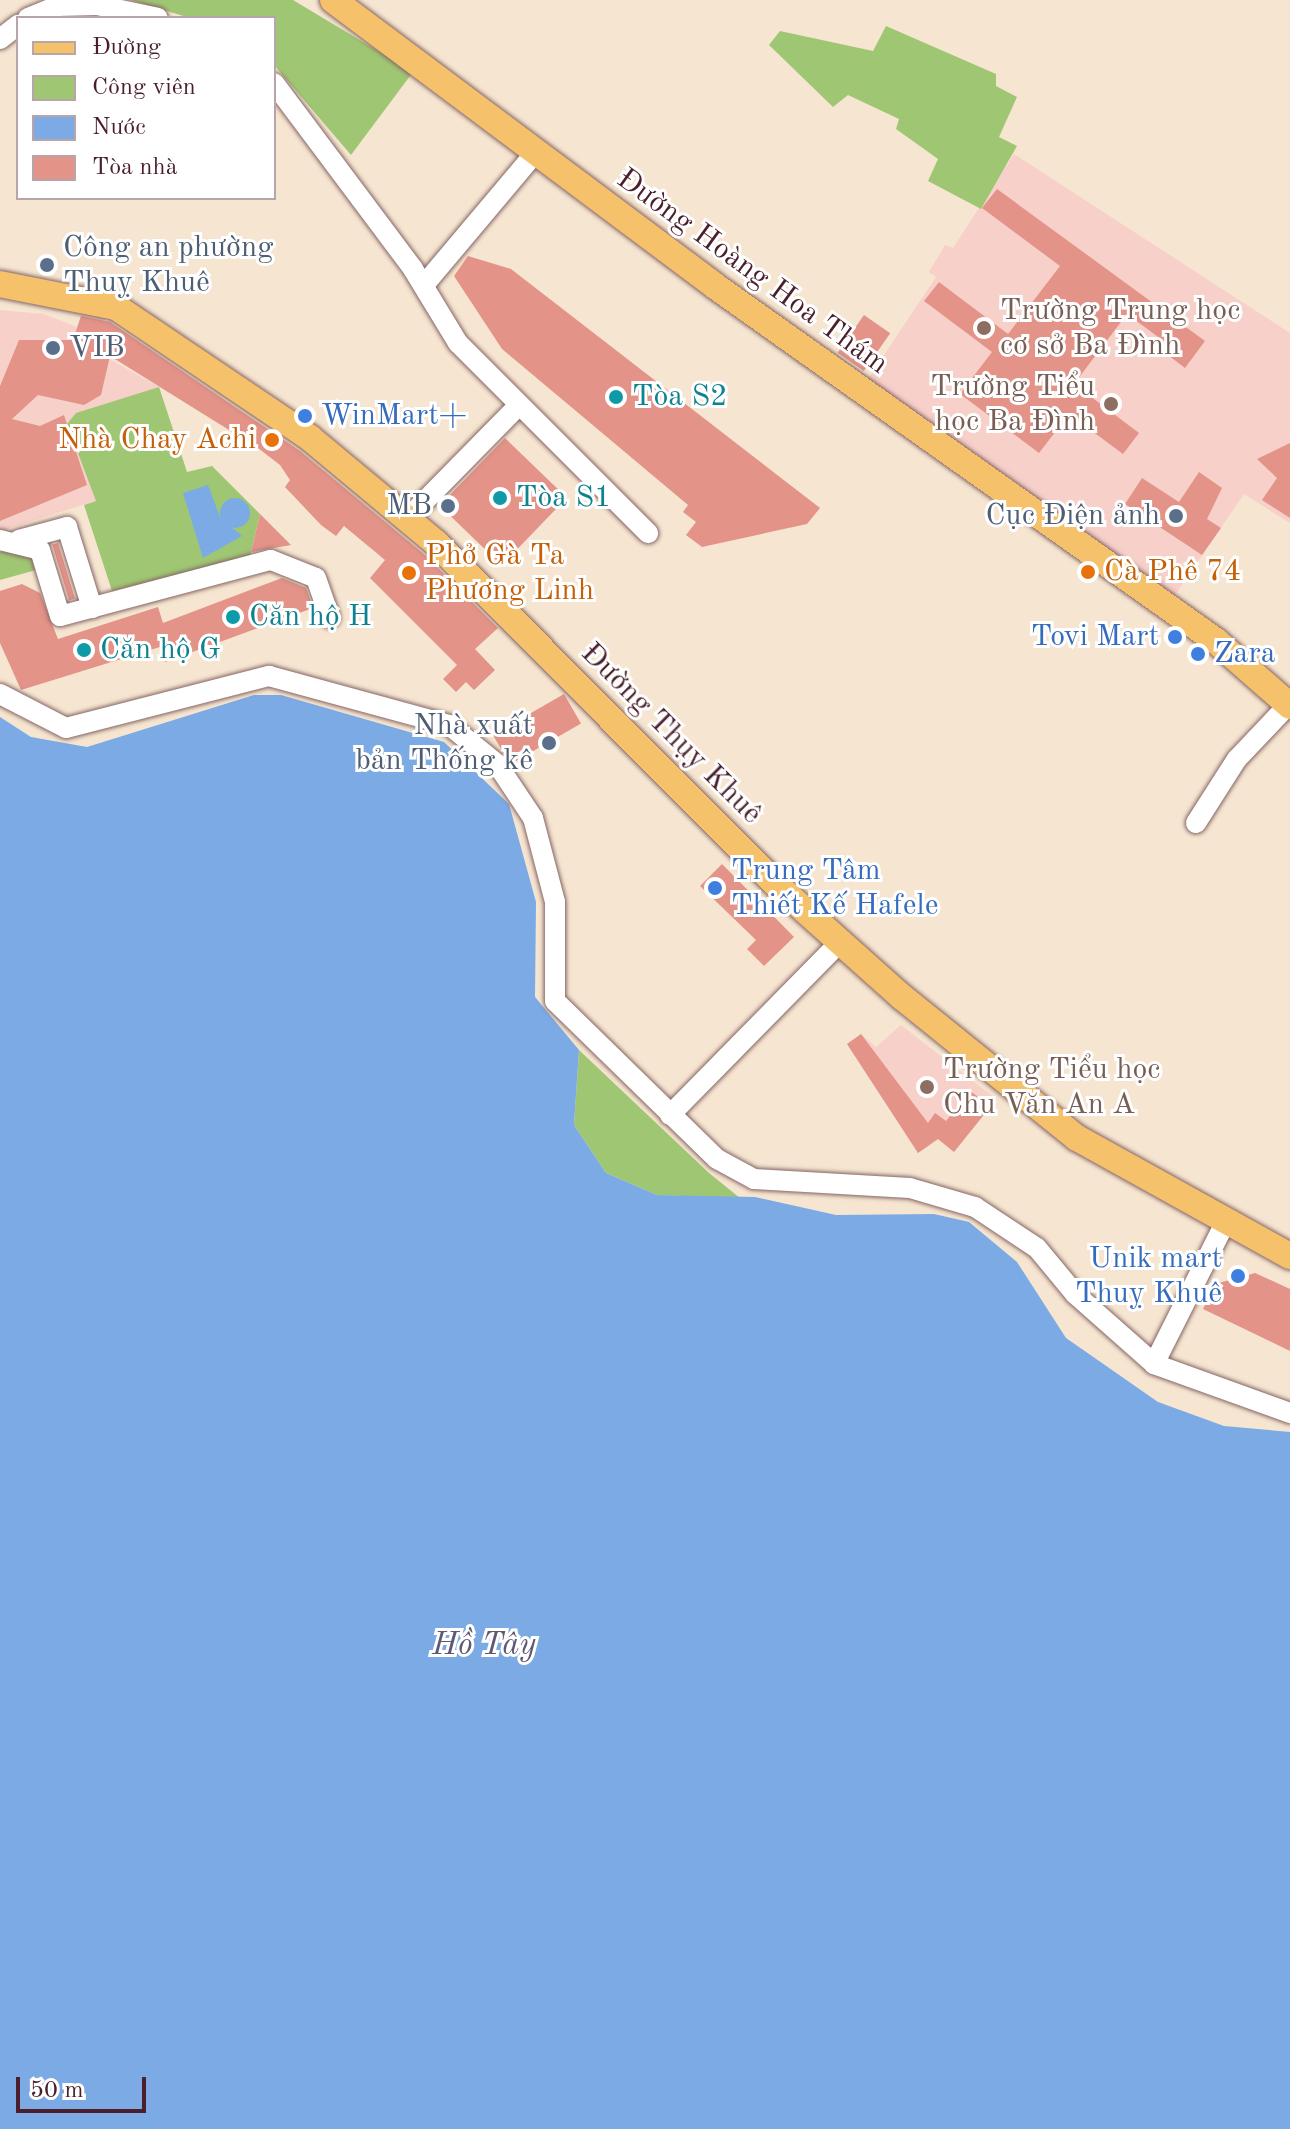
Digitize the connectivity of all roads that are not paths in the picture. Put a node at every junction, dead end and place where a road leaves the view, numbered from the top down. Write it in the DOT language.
graph roads {
  1 [pos="333,0"];
  2 [pos="33,16"];
  3 [pos="149,16"];
  4 [pos="16,27"];
  5 [pos="0,39"];
  6 [pos="276,86"];
  7 [pos="535,153"];
  8 [pos="0,284"];
  9 [pos="424,285"];
  10 [pos="519,405"];
  11 [pos="409,517"];
  12 [pos="648,533"];
  13 [pos="10,540"];
  14 [pos="92,608"];
  15 [pos="330,618"];
  16 [pos="0,694"];
  17 [pos="1289,705"];
  18 [pos="1196,823"];
  19 [pos="840,942"];
  20 [pos="670,1115"];
  21 [pos="1224,1225"];
  22 [pos="1290,1256"];
  23 [pos="1154,1364"];
  24 [pos="1290,1413"];
  1 -- 7 [label="main road, Đường Hoàng Hoa Thám"];
  2 -- 3 [label="street"];
  4 -- 5 [label="street"];
  6 -- 9 [label="street"];
  7 -- 9 [label="street"];
  7 -- 17 [label="main road, Đường Hoàng Hoa Thám"];
  8 -- 11 [label="main road, Đường Thụy Khuê"];
  9 -- 10 [label="street"];
  10 -- 11 [label="street"];
  10 -- 12 [label="street"];
  11 -- 19 [label="main road, Đường Thụy Khuê"];
  13 -- 14 [label="street"];
  13 -- 14 [label="street"];
  14 -- 15 [label="street"];
  16 -- 20 [label="street"];
  17 -- 18 [label="street"];
  19 -- 20 [label="street"];
  19 -- 21 [label="main road, Đường Thụy Khuê"];
  20 -- 23 [label="street"];
  21 -- 22 [label="main road, Đường Thụy Khuê"];
  21 -- 23 [label="street"];
  23 -- 24 [label="street"];
}
